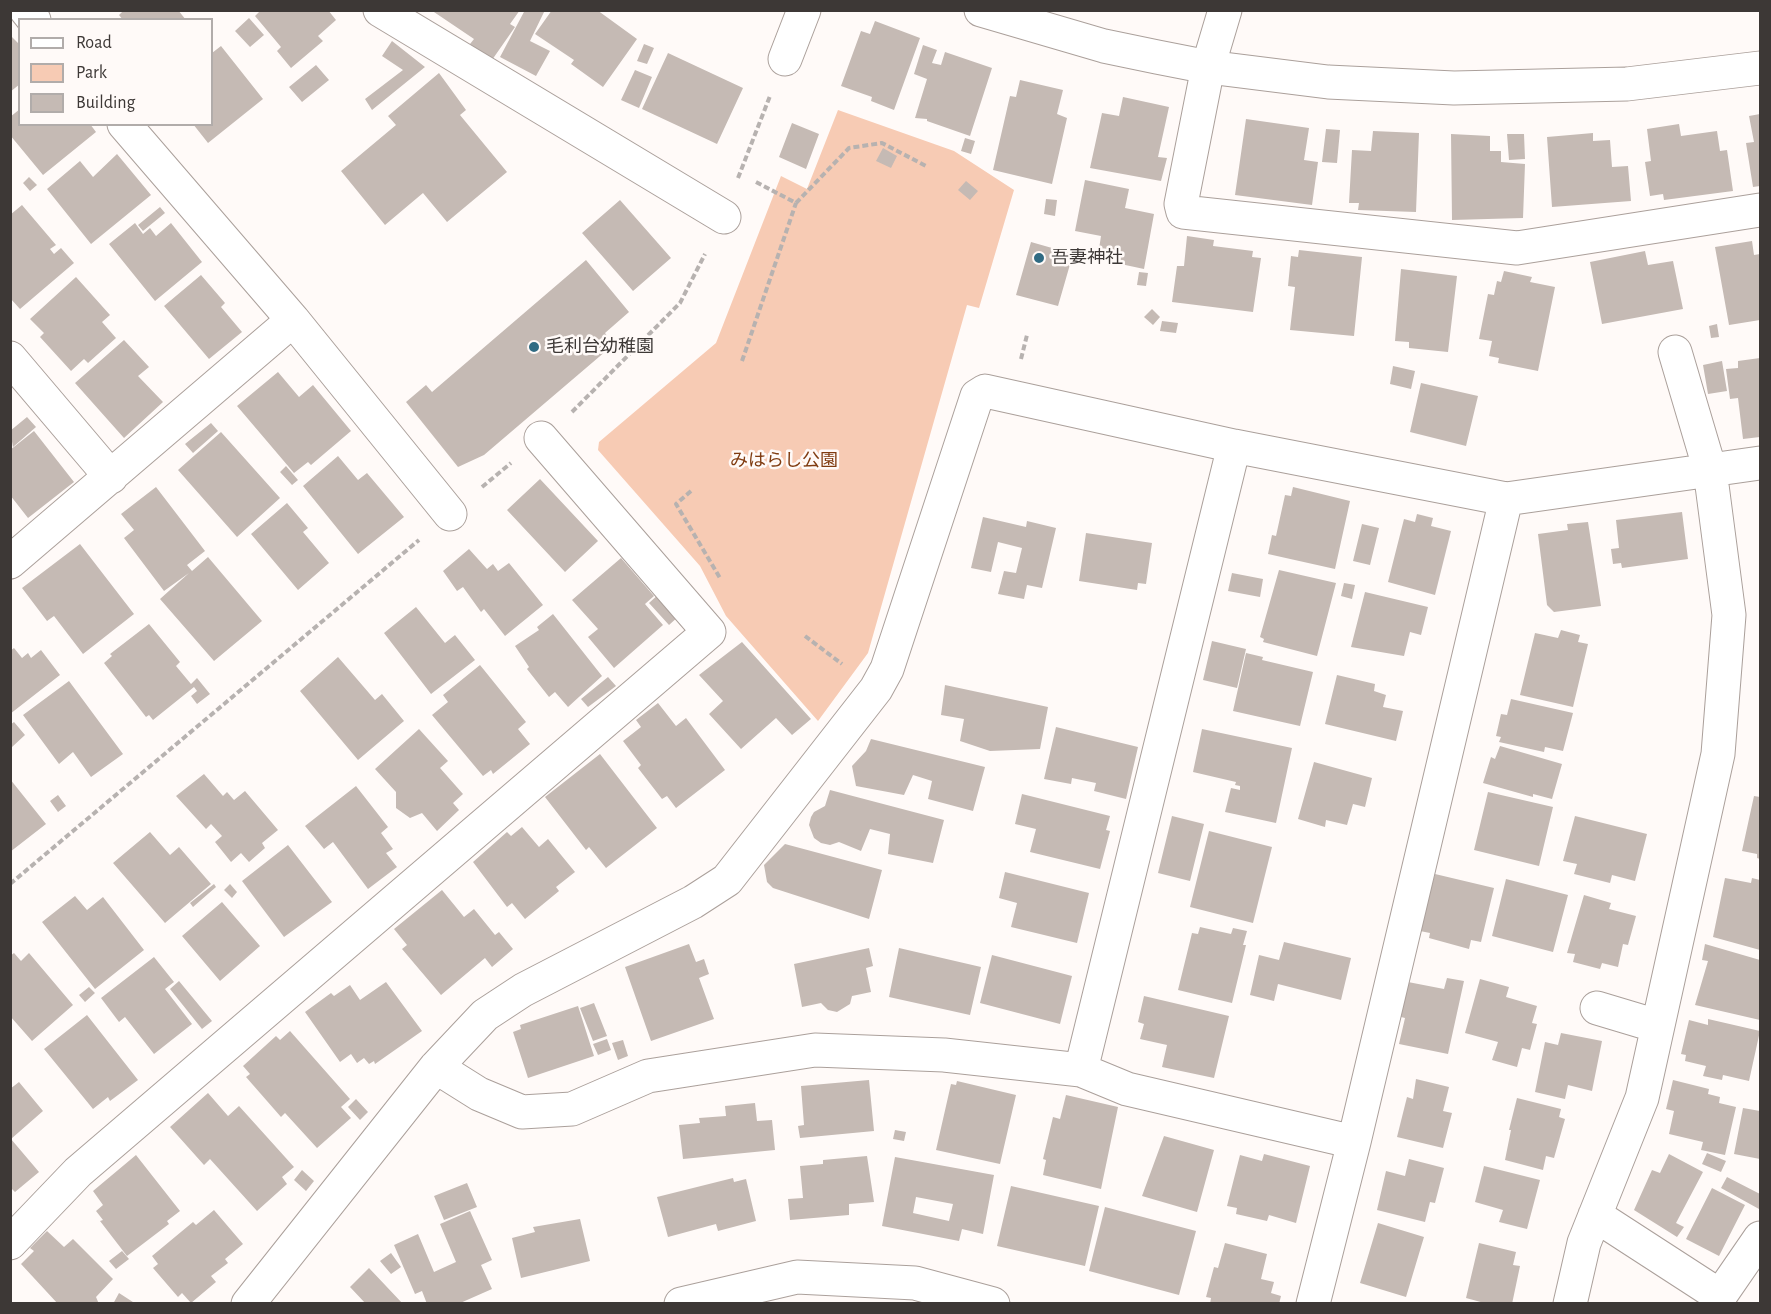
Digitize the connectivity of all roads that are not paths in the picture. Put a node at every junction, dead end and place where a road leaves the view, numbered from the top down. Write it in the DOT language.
graph roads {
  1 [pos="380,10"];
  2 [pos="804,10"];
  3 [pos="981,10"];
  4 [pos="1226,10"];
  5 [pos="785,59"];
  6 [pos="1208,67"];
  7 [pos="1761,68"];
  8 [pos="126,126"];
  9 [pos="1761,210"];
  10 [pos="724,217"];
  11 [pos="293,320"];
  12 [pos="1675,352"];
  13 [pos="10,358"];
  14 [pos="541,438"];
  15 [pos="1234,446"];
  16 [pos="1761,463"];
  17 [pos="1710,470"];
  18 [pos="111,477"];
  19 [pos="1506,500"];
  20 [pos="450,514"];
  21 [pos="10,562"];
  22 [pos="1597,1008"];
  23 [pos="1658,1026"];
  24 [pos="436,1067"];
  25 [pos="1081,1070"];
  26 [pos="1354,1142"];
  27 [pos="1595,1215"];
  28 [pos="1761,1238"];
  29 [pos="10,1243"];
  30 [pos="248,1304"];
  31 [pos="681,1304"];
  32 [pos="993,1304"];
  33 [pos="1313,1304"];
  34 [pos="1570,1304"];
  1 -- 10 [label="street"];
  2 -- 5 [label="street"];
  3 -- 6 [label="street"];
  4 -- 6 [label="street"];
  6 -- 7 [label="street"];
  6 -- 9 [label="street"];
  8 -- 11 [label="street"];
  11 -- 18 [label="street"];
  11 -- 20 [label="street"];
  12 -- 17 [label="street"];
  13 -- 18 [label="street"];
  14 -- 29 [label="street"];
  15 -- 19 [label="street"];
  15 -- 24 [label="street"];
  15 -- 25 [label="street"];
  16 -- 17 [label="street"];
  17 -- 19 [label="street"];
  17 -- 23 [label="street"];
  18 -- 21 [label="street"];
  19 -- 26 [label="street"];
  22 -- 23 [label="street"];
  23 -- 27 [label="street"];
  24 -- 25 [label="street"];
  24 -- 30 [label="street"];
  25 -- 26 [label="street"];
  26 -- 33 [label="street"];
  27 -- 28 [label="street"];
  27 -- 34 [label="street"];
  31 -- 32 [label="street"];
}
